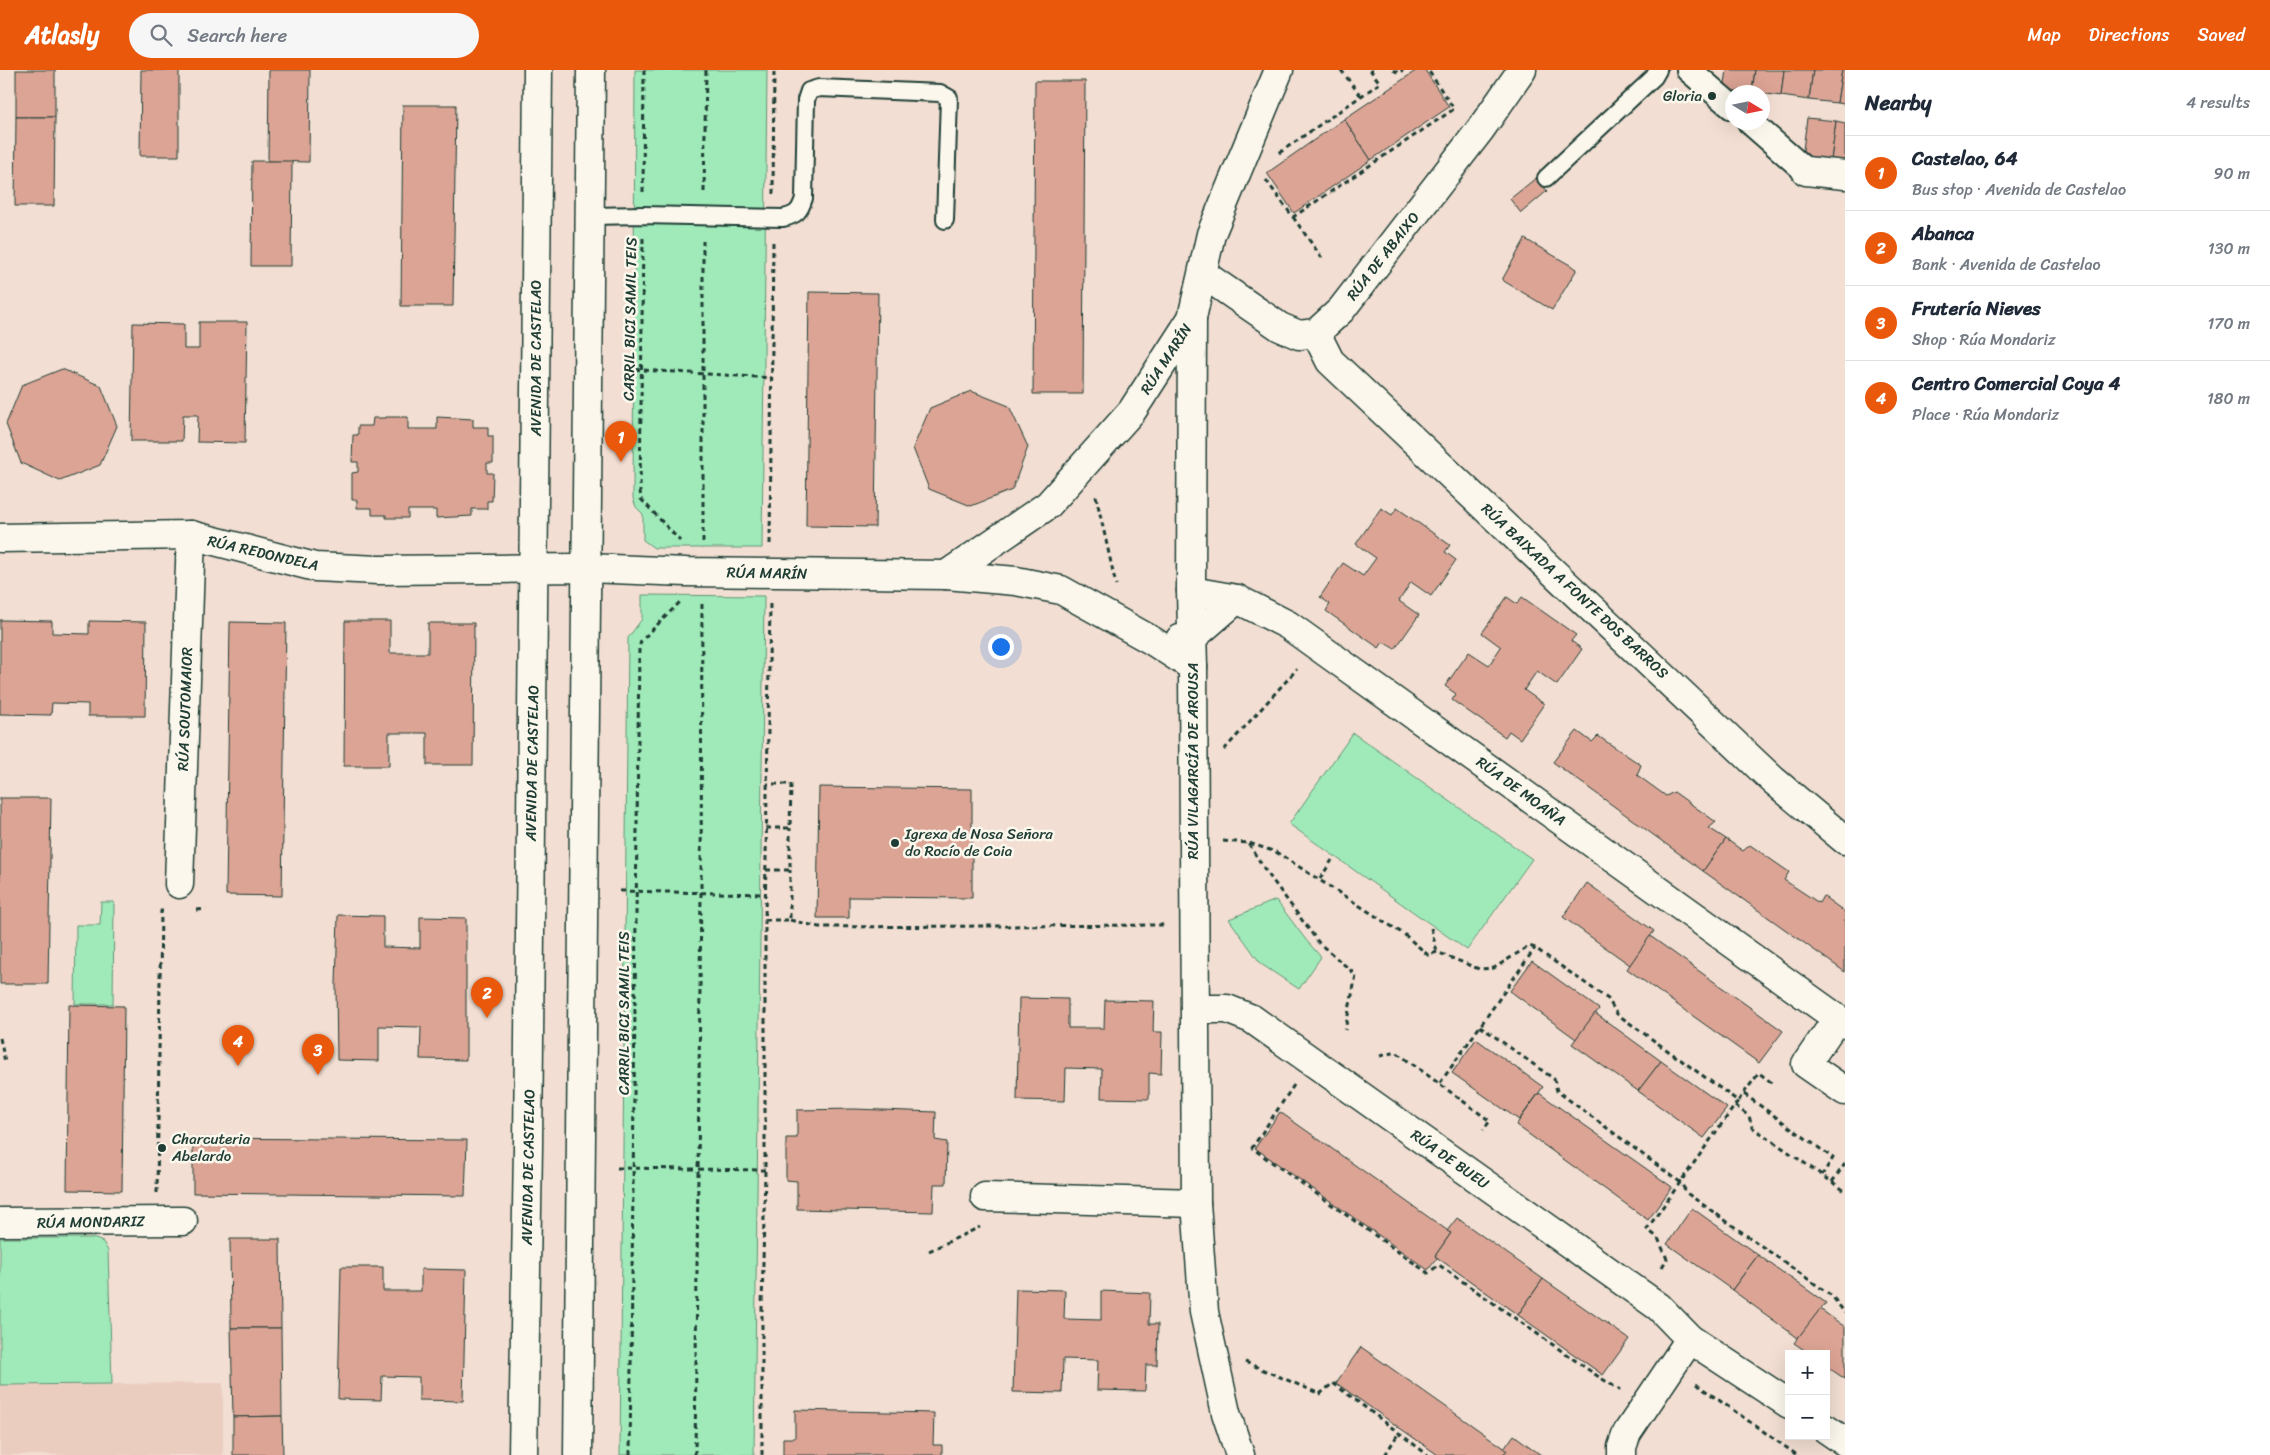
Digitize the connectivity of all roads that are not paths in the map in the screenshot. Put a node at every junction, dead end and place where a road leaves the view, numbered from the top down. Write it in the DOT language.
graph roads {
  1 [pos="538,70"];
  2 [pos="591,70"];
  3 [pos="1279,70"];
  4 [pos="1522,70"];
  5 [pos="1658,70"];
  6 [pos="1689,70"];
  7 [pos="1725,101"];
  8 [pos="1759,130"];
  9 [pos="1806,171"];
  10 [pos="1845,175"];
  11 [pos="1546,178"];
  12 [pos="590,216"];
  13 [pos="945,220"];
  14 [pos="1203,274"];
  15 [pos="1192,318"];
  16 [pos="1316,333"];
  17 [pos="1012,530"];
  18 [pos="190,535"];
  19 [pos="0,538"];
  20 [pos="534,568"];
  21 [pos="587,568"];
  22 [pos="946,575"];
  23 [pos="1016,581"];
  24 [pos="1191,591"];
  25 [pos="1237,599"];
  26 [pos="1192,638"];
  27 [pos="1152,640"];
  28 [pos="1193,667"];
  29 [pos="1845,840"];
  30 [pos="179,884"];
  31 [pos="1196,1008"];
  32 [pos="1841,1022"];
  33 [pos="1845,1091"];
  34 [pos="985,1196"];
  35 [pos="1196,1203"];
  36 [pos="182,1221"];
  37 [pos="0,1222"];
  38 [pos="1690,1339"];
  39 [pos="1785,1401"];
  40 [pos="1830,1432"];
  41 [pos="1845,1442"];
  42 [pos="523,1455"];
  43 [pos="578,1455"];
  44 [pos="1240,1455"];
  45 [pos="1622,1455"];
  1 -- 20 [label="street, AVENIDA DE CASTELAO"];
  2 -- 12 [label="street"];
  3 -- 14 [label="street, RÚA MARÍN"];
  4 -- 16 [label="street, RÚA DE ABAIXO"];
  5 -- 11 [label="lane"];
  6 -- 7 [label="street"];
  8 -- 9 [label="street"];
  9 -- 10 [label="street"];
  12 -- 13 [label="lane"];
  12 -- 21 [label="street"];
  14 -- 15 [label="street, RÚA MARÍN"];
  14 -- 16 [label="street"];
  15 -- 17 [label="street, RÚA MARÍN"];
  15 -- 24 [label="street, RÚA VILAGARCÍA DE AROUSA"];
  16 -- 29 [label="street, RÚA BAIXADA A FONTE DOS BARROS"];
  17 -- 22 [label="street, RÚA MARÍN"];
  17 -- 23 [label="street"];
  18 -- 19 [label="street, RÚA REDONDELA"];
  18 -- 20 [label="street, RÚA REDONDELA"];
  18 -- 30 [label="street, RÚA SOUTOMAIOR"];
  20 -- 21 [label="street, RÚA REDONDELA"];
  20 -- 42 [label="street, AVENIDA DE CASTELAO"];
  21 -- 22 [label="street, RÚA MARÍN"];
  21 -- 43 [label="street"];
  22 -- 23 [label="street, RÚA MARÍN"];
  23 -- 27 [label="street, RÚA MARÍN"];
  24 -- 25 [label="street, RÚA DE MOAÑA"];
  24 -- 26 [label="street, RÚA VILAGARCÍA DE AROUSA"];
  25 -- 26 [label="street"];
  25 -- 32 [label="street, RÚA DE MOAÑA"];
  26 -- 27 [label="street"];
  26 -- 28 [label="street, RÚA VILAGARCÍA DE AROUSA"];
  27 -- 28 [label="street, RÚA MARÍN"];
  28 -- 31 [label="street, RÚA VILAGARCÍA DE AROUSA"];
  31 -- 35 [label="street, RÚA VILAGARCÍA DE AROUSA"];
  31 -- 38 [label="street, RÚA DE BUEU"];
  32 -- 33 [label="street, RÚA DE MOAÑA"];
  34 -- 35 [label="street"];
  35 -- 44 [label="street, RÚA VILAGARCÍA DE AROUSA"];
  36 -- 37 [label="street, RÚA MONDARIZ"];
  38 -- 39 [label="street, RÚA DE BUEU"];
  38 -- 45 [label="street"];
  40 -- 41 [label="street"];
}
